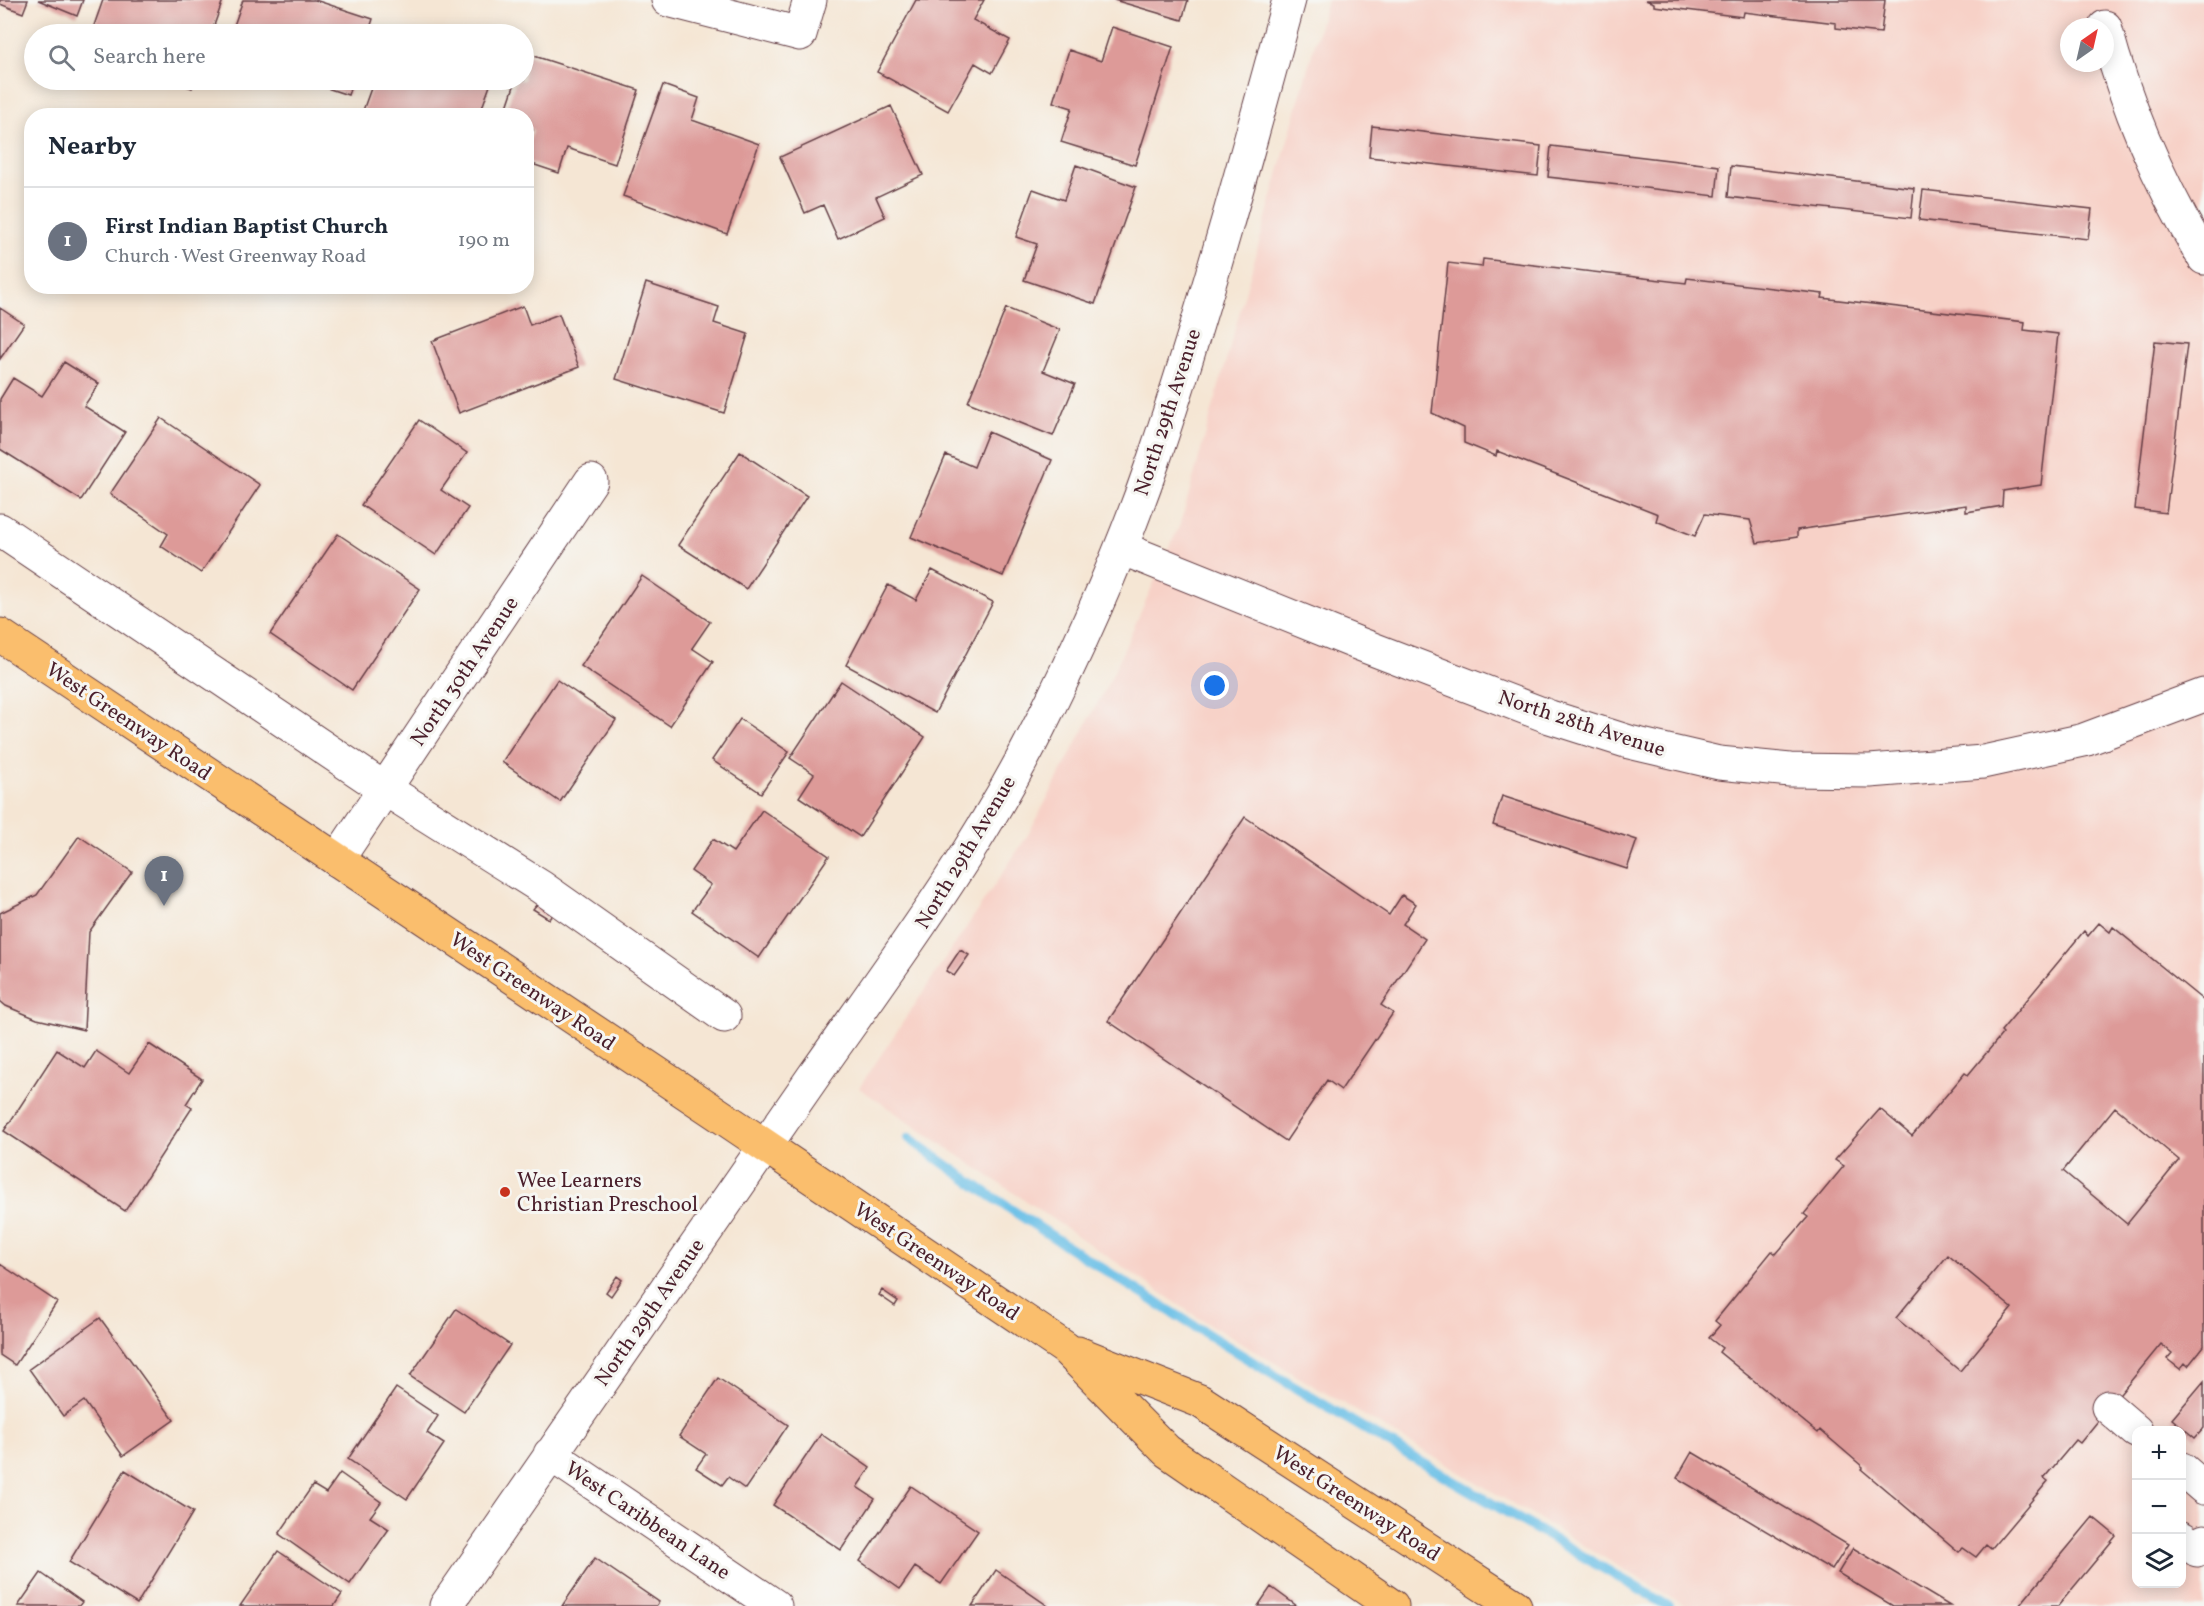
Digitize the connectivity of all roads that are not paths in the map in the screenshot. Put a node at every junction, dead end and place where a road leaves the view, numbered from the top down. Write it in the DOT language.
graph roads {
  1 [pos="668,0"];
  2 [pos="810,0"];
  3 [pos="1289,0"];
  4 [pos="2098,0"];
  5 [pos="2103,18"];
  6 [pos="2114,59"];
  7 [pos="2204,258"];
  8 [pos="591,482"];
  9 [pos="0,530"];
  10 [pos="1121,548"];
  11 [pos="0,635"];
  12 [pos="2204,695"];
  13 [pos="385,789"];
  14 [pos="337,860"];
  15 [pos="724,1016"];
  16 [pos="766,1146"];
  17 [pos="1065,1348"];
  18 [pos="2109,1407"];
  19 [pos="2132,1427"];
  20 [pos="550,1454"];
  21 [pos="2186,1473"];
  22 [pos="2204,1488"];
  23 [pos="2204,1541"];
  24 [pos="2186,1542"];
  25 [pos="446,1606"];
  26 [pos="775,1606"];
  27 [pos="1392,1606"];
  28 [pos="1515,1606"];
  1 -- 2 [label="street"];
  3 -- 10 [label="street, North 29th Avenue"];
  4 -- 5 [label="street"];
  6 -- 7 [label="street"];
  8 -- 13 [label="street, North 30th Avenue"];
  9 -- 13 [label="street"];
  10 -- 12 [label="street, North 28th Avenue"];
  10 -- 16 [label="street, North 29th Avenue"];
  11 -- 14 [label="main road, West Greenway Road"];
  13 -- 14 [label="street, North 30th Avenue"];
  13 -- 15 [label="street"];
  14 -- 16 [label="main road, West Greenway Road"];
  16 -- 17 [label="main road, West Greenway Road"];
  16 -- 20 [label="street, North 29th Avenue"];
  17 -- 27 [label="main road, West Greenway Road"];
  17 -- 28 [label="main road, West Greenway Road"];
  18 -- 19 [label="street"];
  20 -- 25 [label="street, North 29th Avenue"];
  20 -- 26 [label="street, West Caribbean Lane"];
  21 -- 22 [label="street"];
  23 -- 24 [label="street"];
}
